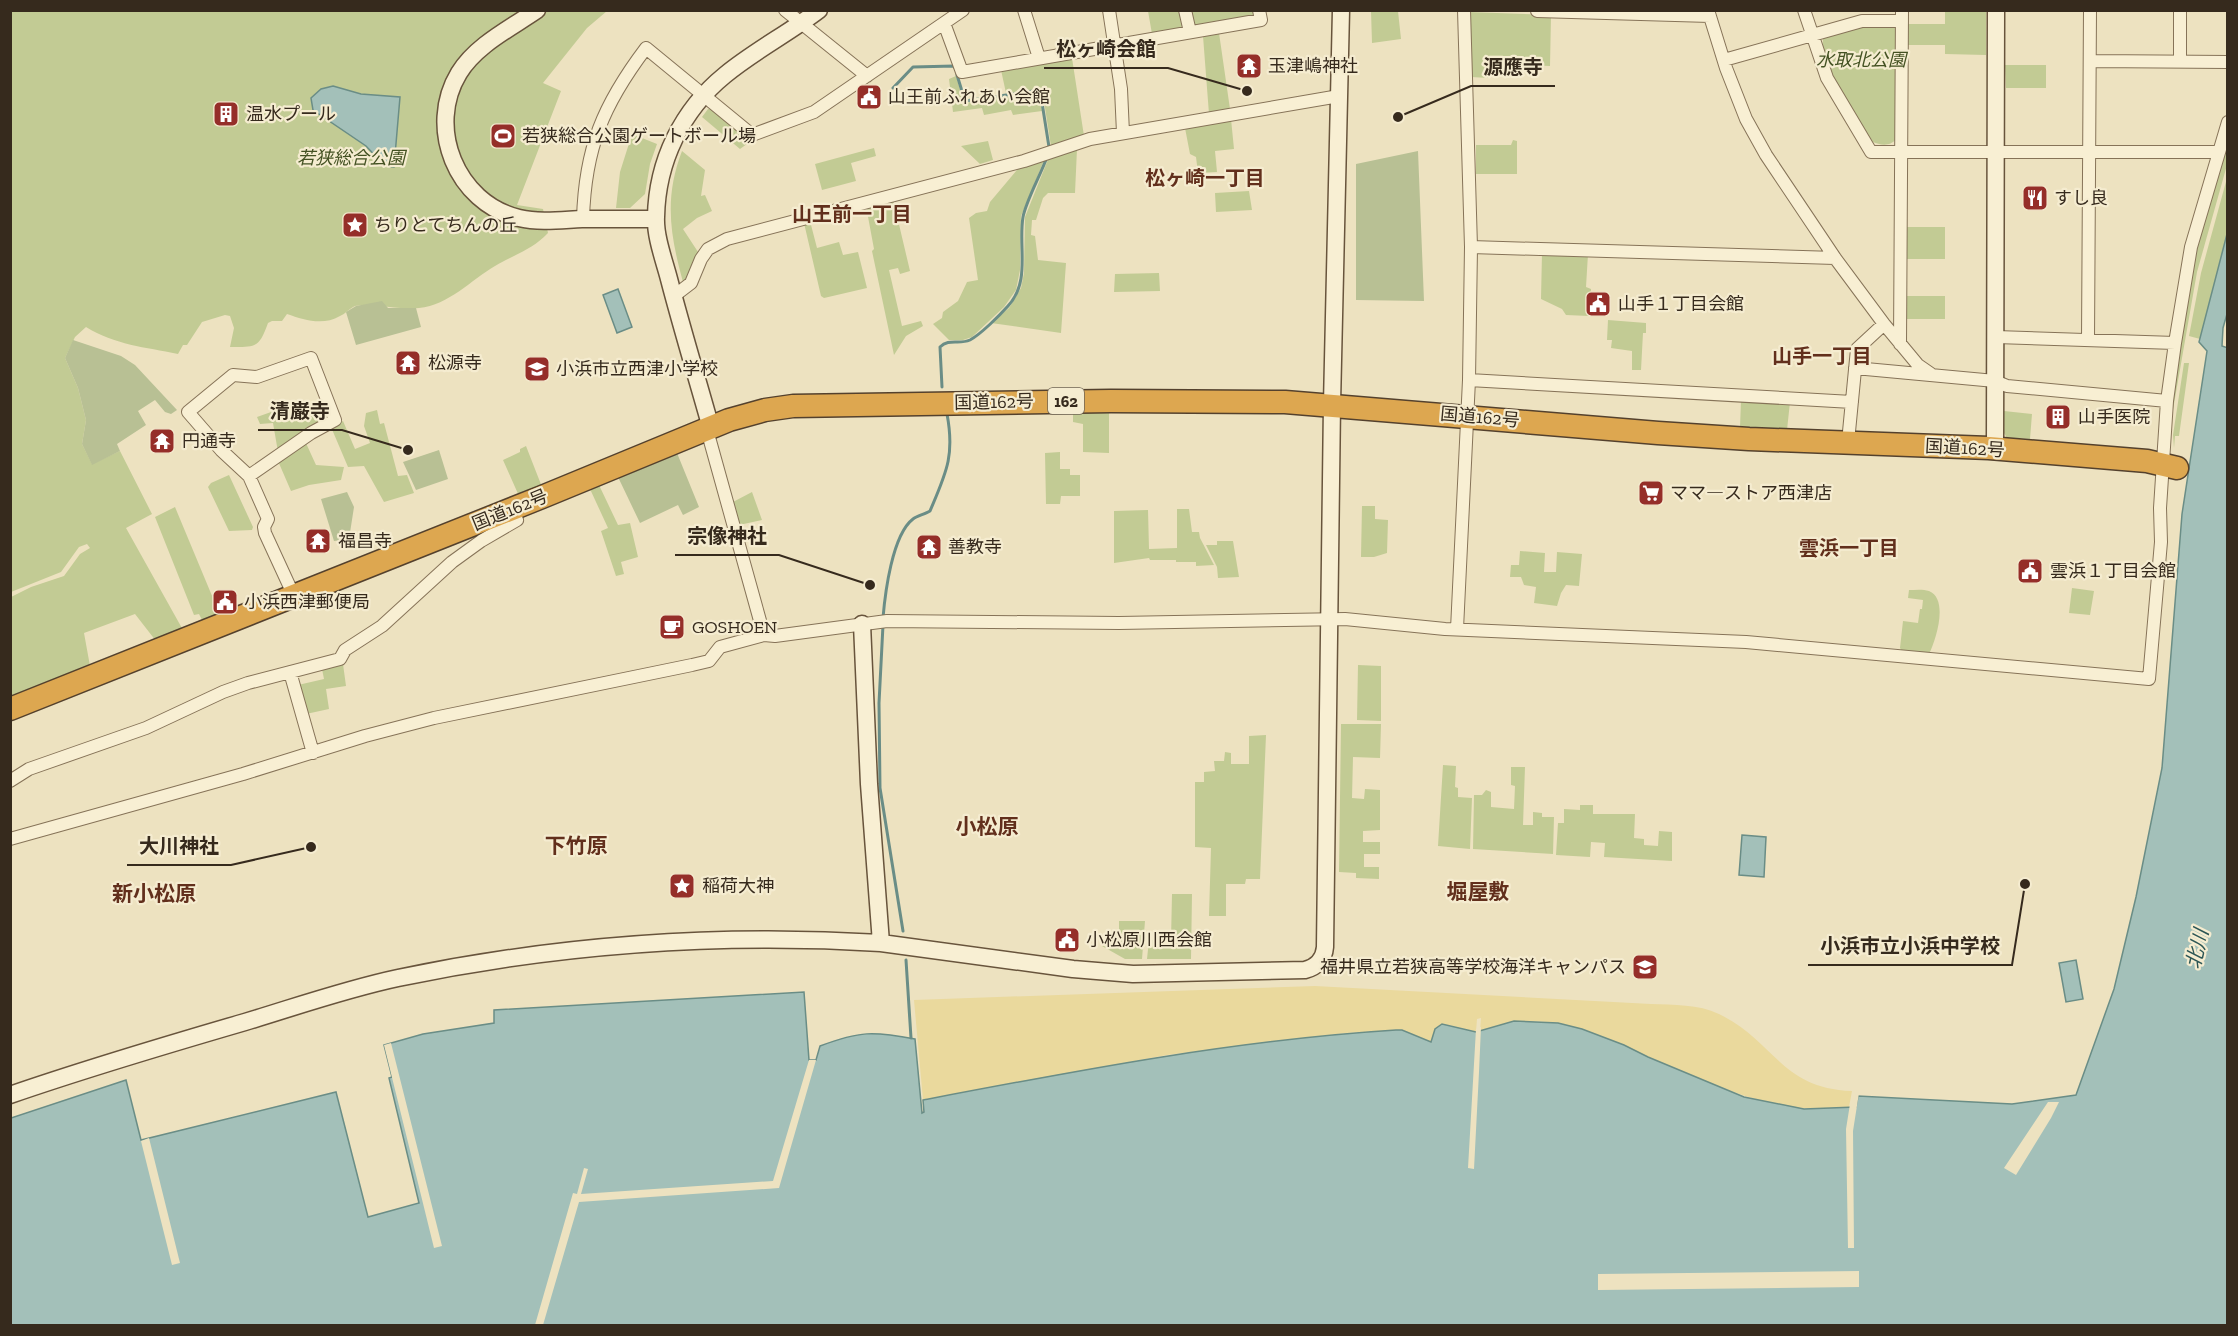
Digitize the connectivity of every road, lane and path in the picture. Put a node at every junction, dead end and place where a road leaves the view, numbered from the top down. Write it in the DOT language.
graph roads {
  1 [pos="537,10"];
  2 [pos="785,10"];
  3 [pos="819,10"];
  4 [pos="963,10"];
  5 [pos="1024,10"];
  6 [pos="1109,10"];
  7 [pos="1185,10"];
  8 [pos="1259,10"];
  9 [pos="1341,10"];
  10 [pos="1464,10"];
  11 [pos="1537,10"];
  12 [pos="1804,10"];
  13 [pos="1996,10"];
  14 [pos="2090,10"];
  15 [pos="2180,10"];
  16 [pos="1709,13"];
  17 [pos="1902,16"];
  18 [pos="802,23"];
  19 [pos="944,23"];
  20 [pos="1190,32"];
  21 [pos="1813,34"];
  22 [pos="1115,45"];
  23 [pos="1039,58"];
  24 [pos="1724,60"];
  25 [pos="2180,60"];
  26 [pos="2091,61"];
  27 [pos="2228,62"];
  28 [pos="867,75"];
  29 [pos="704,95"];
  30 [pos="1339,96"];
  31 [pos="2228,122"];
  32 [pos="1124,133"];
  33 [pos="2091,151"];
  34 [pos="1901,152"];
  35 [pos="1996,152"];
  36 [pos="2219,152"];
  37 [pos="583,219"];
  38 [pos="655,219"];
  39 [pos="1471,247"];
  40 [pos="1835,258"];
  41 [pos="674,296"];
  42 [pos="1884,324"];
  43 [pos="1996,337"];
  44 [pos="2088,340"];
  45 [pos="2175,343"];
  46 [pos="1900,344"];
  47 [pos="1855,368"];
  48 [pos="1931,374"];
  49 [pos="1469,380"];
  50 [pos="1995,381"];
  51 [pos="2167,401"];
  52 [pos="1852,402"];
  53 [pos="1332,404"];
  54 [pos="1468,416"];
  55 [pos="709,429"];
  56 [pos="1848,442"];
  57 [pos="1995,449"];
  58 [pos="2170,467"];
  59 [pos="249,476"];
  60 [pos="513,509"];
  61 [pos="294,596"];
  62 [pos="1330,619"];
  63 [pos="862,624"];
  64 [pos="1457,629"];
  65 [pos="764,636"];
  66 [pos="290,672"];
  67 [pos="10,709"];
  68 [pos="313,753"];
  69 [pos="10,780"];
  70 [pos="10,839"];
  71 [pos="881,944"];
  72 [pos="10,1095"];
  1 -- 37 [label="street"];
  2 -- 18 [label="street"];
  3 -- 18 [label="street"];
  4 -- 19 [label="street"];
  5 -- 23 [label="street"];
  6 -- 22 [label="street"];
  7 -- 20 [label="street"];
  8 -- 20 [label="street"];
  9 -- 30 [label="street"];
  10 -- 39 [label="street"];
  11 -- 16 [label="street"];
  12 -- 21 [label="street"];
  13 -- 35 [label="street"];
  14 -- 26 [label="street"];
  15 -- 25 [label="street"];
  16 -- 24 [label="street"];
  17 -- 21 [label="street"];
  17 -- 34 [label="street"];
  18 -- 28 [label="street"];
  18 -- 29 [label="street"];
  19 -- 23 [label="street"];
  19 -- 28 [label="street"];
  20 -- 22 [label="street"];
  21 -- 24 [label="street"];
  21 -- 34 [label="street"];
  22 -- 23 [label="street"];
  22 -- 32 [label="street"];
  24 -- 40 [label="street"];
  25 -- 26 [label="street"];
  25 -- 27 [label="street"];
  26 -- 33 [label="street"];
  28 -- 29 [label="street"];
  29 -- 37 [label="street"];
  29 -- 38 [label="street"];
  30 -- 32 [label="street"];
  30 -- 53 [label="street"];
  31 -- 36 [label="street"];
  32 -- 41 [label="street"];
  33 -- 35 [label="street"];
  33 -- 36 [label="street"];
  33 -- 44 [label="street"];
  34 -- 35 [label="street"];
  34 -- 46 [label="street"];
  35 -- 43 [label="street"];
  36 -- 45 [label="street"];
  37 -- 38 [label="street"];
  38 -- 41 [label="street"];
  39 -- 40 [label="street"];
  39 -- 49 [label="street"];
  40 -- 42 [label="street"];
  41 -- 55 [label="street"];
  42 -- 46 [label="street"];
  42 -- 47 [label="street"];
  43 -- 44 [label="street"];
  43 -- 50 [label="street"];
  44 -- 45 [label="street"];
  45 -- 51 [label="street"];
  46 -- 48 [label="street"];
  47 -- 48 [label="street"];
  47 -- 52 [label="street"];
  48 -- 50 [label="street"];
  49 -- 52 [label="street"];
  49 -- 54 [label="street"];
  50 -- 51 [label="street"];
  50 -- 57 [label="street"];
  51 -- 58 [label="street"];
  52 -- 56 [label="street"];
  53 -- 54 [label="highway, 国道162号 / 162"];
  53 -- 55 [label="highway, 国道162号 / 162"];
  53 -- 62 [label="street"];
  54 -- 56 [label="highway, 国道162号 / 162"];
  54 -- 64 [label="street"];
  55 -- 60 [label="highway, 国道162号 / 162"];
  55 -- 65 [label="street"];
  56 -- 57 [label="highway, 国道162号 / 162"];
  57 -- 58 [label="highway, 国道162号 / 162"];
  58 -- 64 [label="street"];
  59 -- 59 [label="street"];
  59 -- 61 [label="street"];
  60 -- 61 [label="highway, 国道162号 / 162"];
  60 -- 66 [label="street"];
  61 -- 67 [label="highway, 国道162号 / 162"];
  62 -- 63 [label="street"];
  62 -- 64 [label="street"];
  62 -- 71 [label="street"];
  63 -- 65 [label="street"];
  63 -- 71 [label="street"];
  65 -- 68 [label="street"];
  66 -- 68 [label="street"];
  66 -- 69 [label="street"];
  68 -- 70 [label="street"];
  71 -- 72 [label="street"];
}
